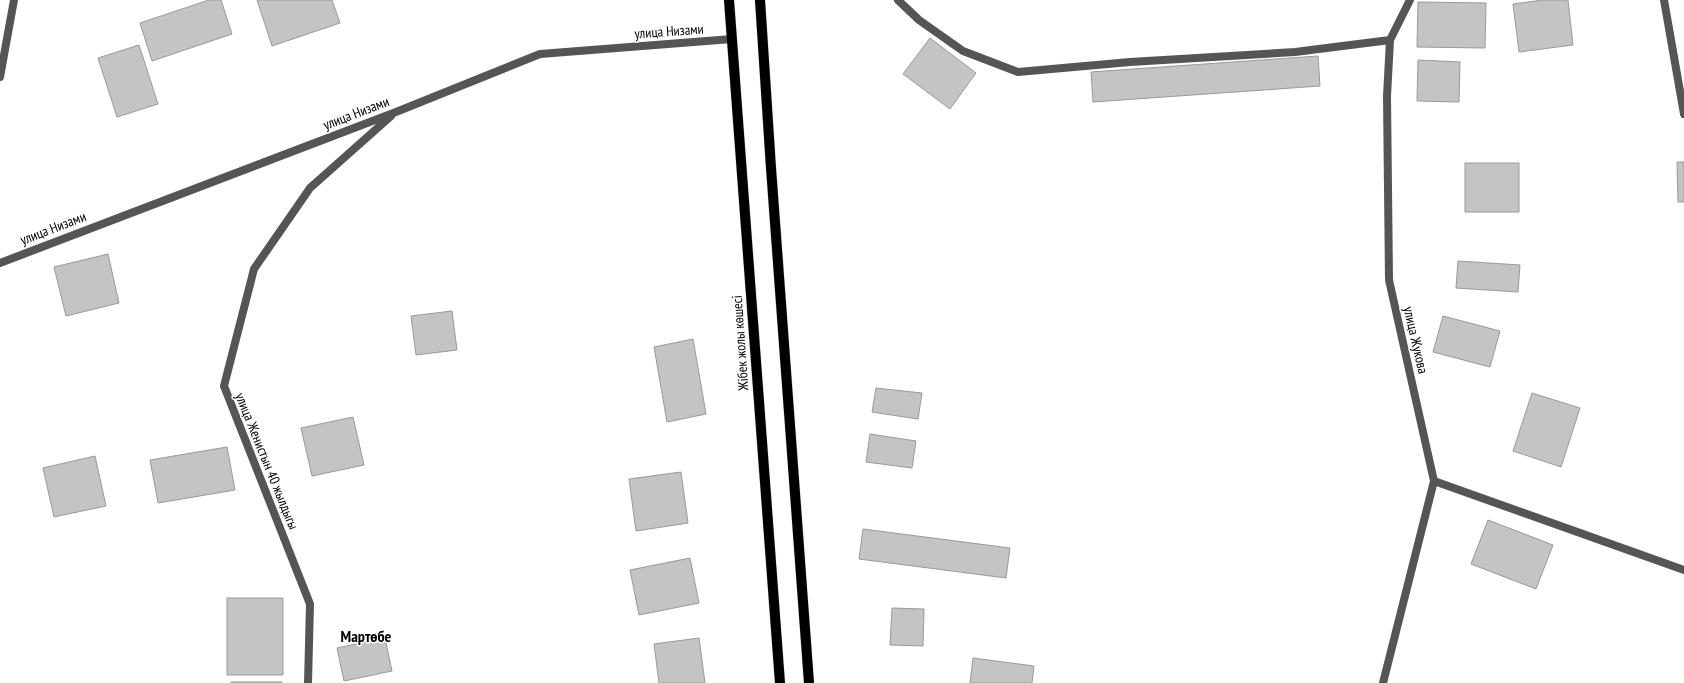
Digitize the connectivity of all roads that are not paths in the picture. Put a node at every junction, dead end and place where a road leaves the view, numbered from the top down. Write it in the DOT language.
graph roads {
  1 [pos="14,0"];
  2 [pos="729,0"];
  3 [pos="760,0"];
  4 [pos="898,0"];
  5 [pos="1410,0"];
  6 [pos="1664,0"];
  7 [pos="732,39"];
  8 [pos="1390,40"];
  9 [pos="0,77"];
  10 [pos="396,112"];
  11 [pos="1684,114"];
  12 [pos="0,262"];
  13 [pos="1434,481"];
  14 [pos="1684,570"];
  15 [pos="308,683"];
  16 [pos="780,683"];
  17 [pos="809,683"];
  18 [pos="1383,683"];
  1 -- 9 [label="street"];
  2 -- 7 [label="main road, Жібек жолы көшесі"];
  3 -- 17 [label="main road"];
  4 -- 8 [label="street"];
  5 -- 8 [label="street, улица Жукова"];
  6 -- 11 [label="street"];
  7 -- 10 [label="street, улица Низами"];
  7 -- 16 [label="main road, Жібек жолы көшесі"];
  8 -- 13 [label="street, улица Жукова"];
  10 -- 12 [label="street, улица Низами"];
  10 -- 15 [label="street, улица Женистын 40 жылдыгы"];
  13 -- 14 [label="street"];
  13 -- 18 [label="street, улица Жукова"];
}
